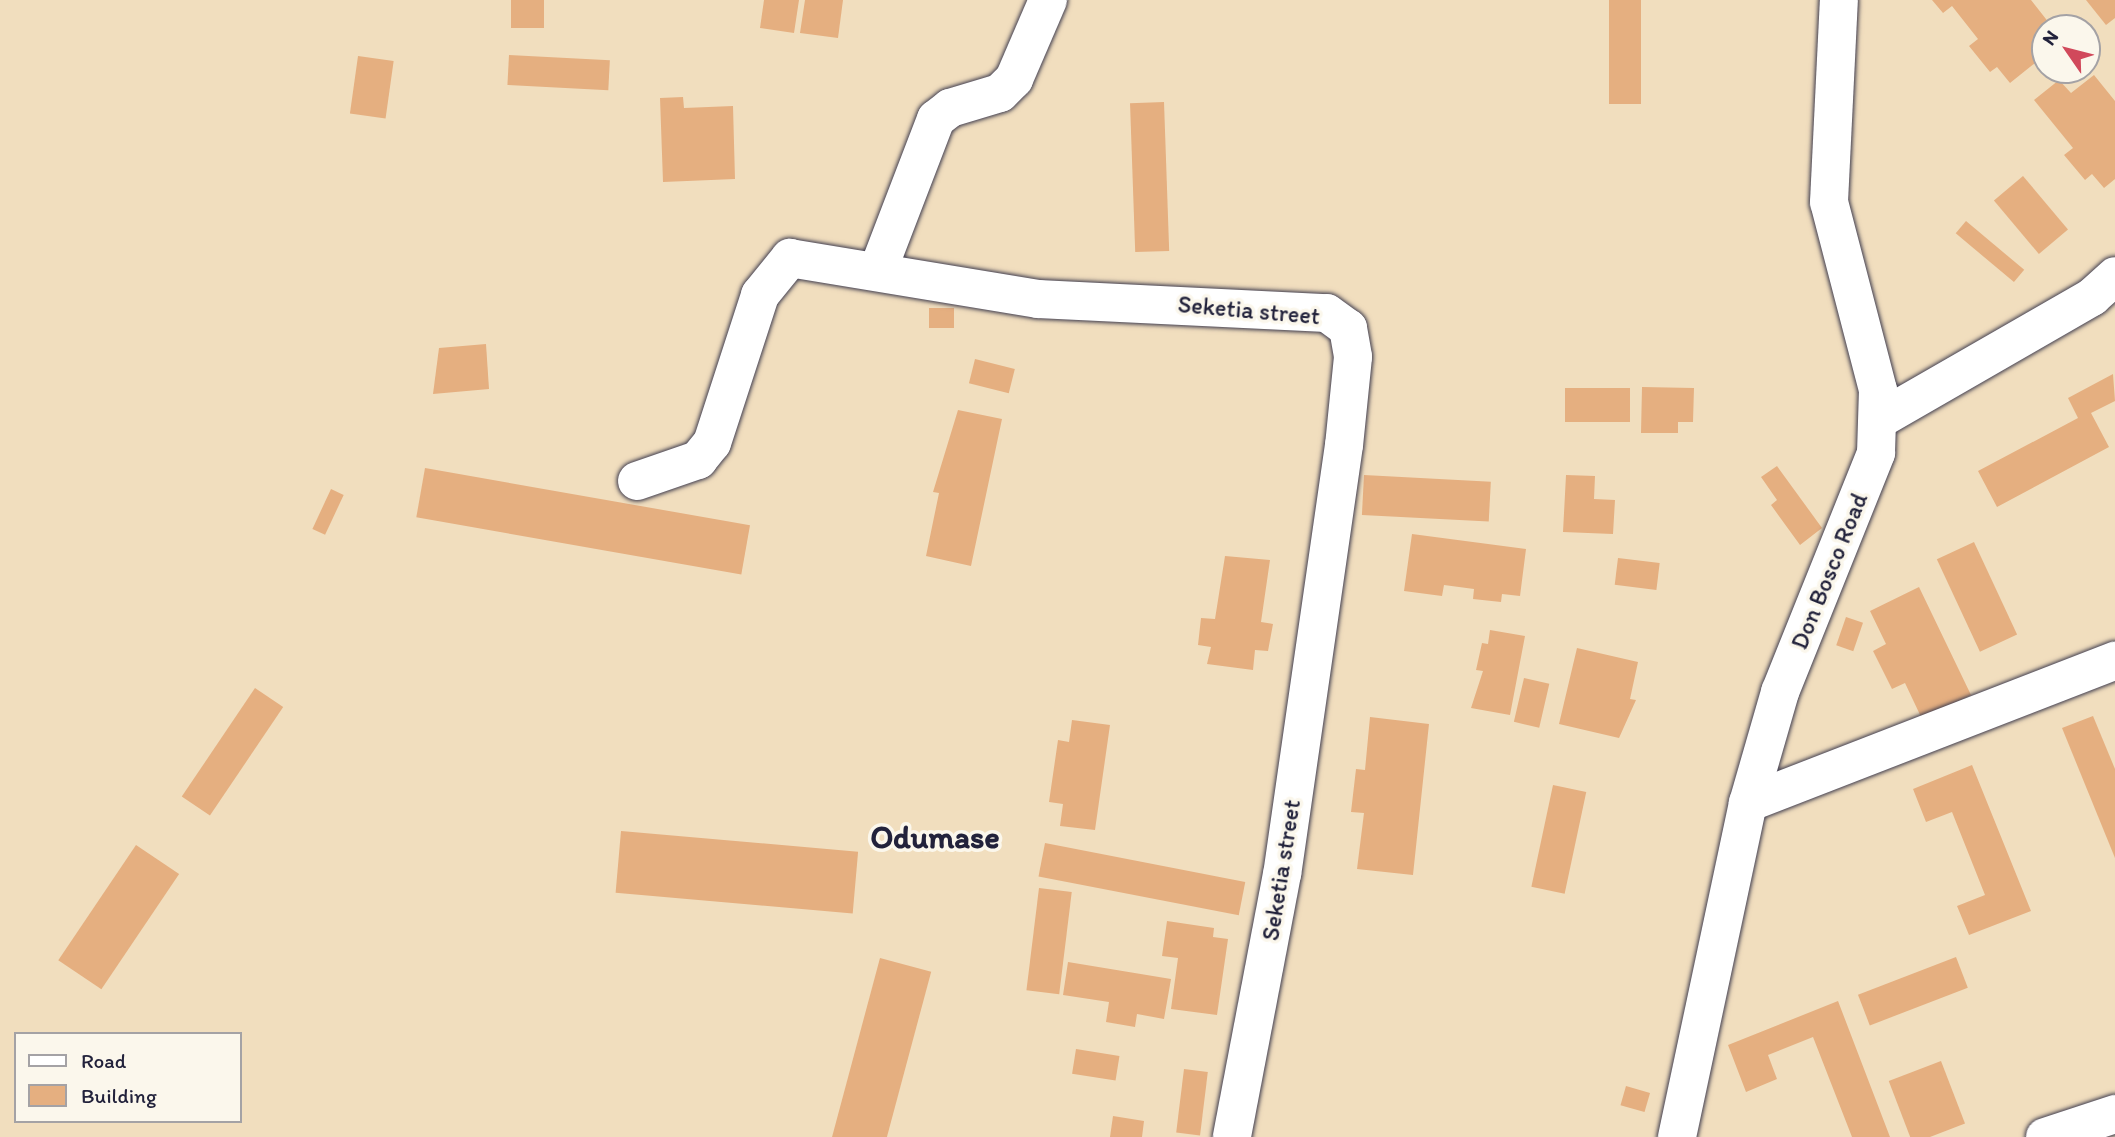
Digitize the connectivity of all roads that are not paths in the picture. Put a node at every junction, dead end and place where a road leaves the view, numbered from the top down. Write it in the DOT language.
graph roads {
  1 [pos="1048,0"];
  2 [pos="1839,0"];
  3 [pos="878,270"];
  4 [pos="2115,276"];
  5 [pos="1880,419"];
  6 [pos="637,481"];
  7 [pos="2115,661"];
  8 [pos="1748,803"];
  9 [pos="2115,1114"];
  10 [pos="1232,1137"];
  11 [pos="1677,1137"];
  12 [pos="2045,1137"];
  1 -- 3 [label="street"];
  2 -- 5 [label="street, Don Bosco Road"];
  3 -- 6 [label="street, Seketia street"];
  3 -- 10 [label="street, Seketia street"];
  4 -- 5 [label="street"];
  5 -- 8 [label="street, Don Bosco Road"];
  7 -- 8 [label="street"];
  8 -- 11 [label="street, Don Bosco Road"];
  9 -- 12 [label="street"];
}
